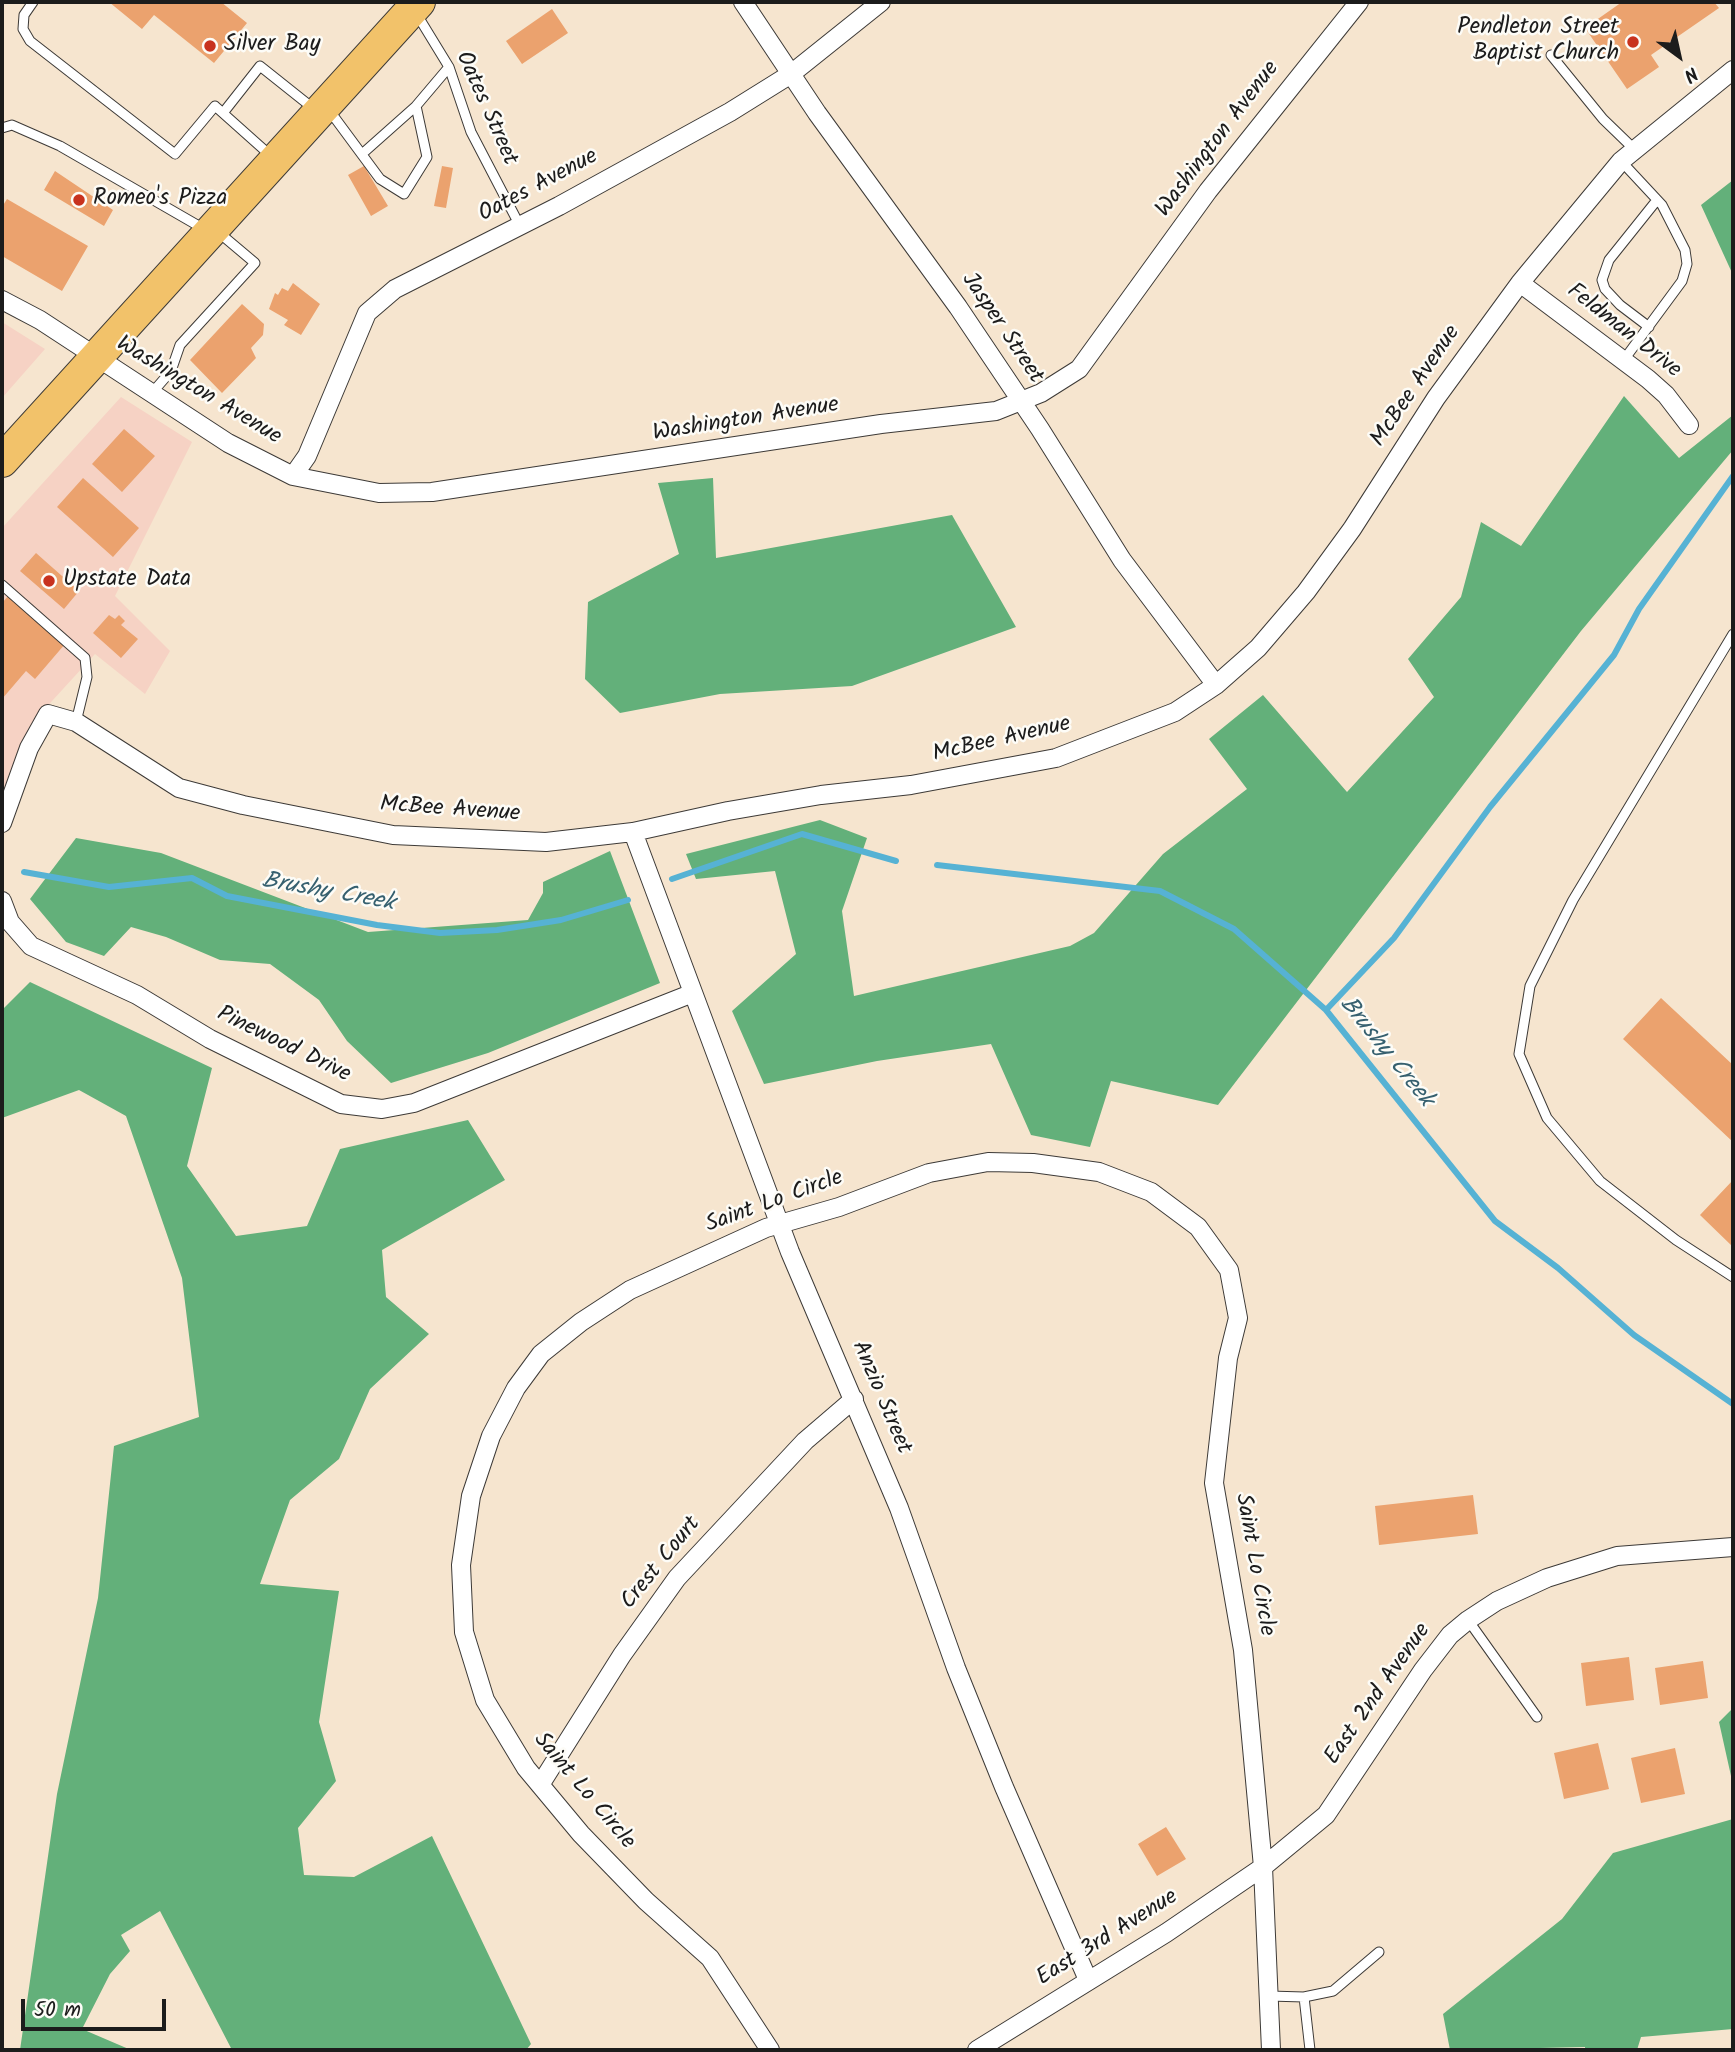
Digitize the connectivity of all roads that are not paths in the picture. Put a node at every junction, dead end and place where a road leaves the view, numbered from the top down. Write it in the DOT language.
graph roads {
  1 [pos="33,2"];
  2 [pos="743,2"];
  3 [pos="881,2"];
  4 [pos="1359,2"];
  5 [pos="416,5"];
  6 [pos="1552,55"];
  7 [pos="449,67"];
  8 [pos="1733,70"];
  9 [pos="791,74"];
  10 [pos="416,106"];
  11 [pos="321,108"];
  12 [pos="223,113"];
  13 [pos="2,128"];
  14 [pos="362,154"];
  15 [pos="1627,155"];
  16 [pos="275,159"];
  17 [pos="1657,200"];
  18 [pos="520,226"];
  19 [pos="210,230"];
  20 [pos="1520,283"];
  21 [pos="2,299"];
  22 [pos="1649,327"];
  23 [pos="94,358"];
  24 [pos="1623,361"];
  25 [pos="151,394"];
  26 [pos="1021,401"];
  27 [pos="1689,425"];
  28 [pos="2,461"];
  29 [pos="293,476"];
  30 [pos="2,585"];
  31 [pos="1733,634"];
  32 [pos="1216,685"];
  33 [pos="76,722"];
  34 [pos="2,823"];
  35 [pos="633,832"];
  36 [pos="2,901"];
  37 [pos="693,993"];
  38 [pos="779,1224"];
  39 [pos="1733,1277"];
  40 [pos="854,1399"];
  41 [pos="1733,1546"];
  42 [pos="1468,1620"];
  43 [pos="1537,1717"];
  44 [pos="540,1785"];
  45 [pos="1263,1867"];
  46 [pos="1379,1952"];
  47 [pos="1088,1980"];
  48 [pos="1269,1996"];
  49 [pos="1304,1997"];
  50 [pos="771,2050"];
  51 [pos="977,2050"];
  52 [pos="1270,2050"];
  53 [pos="1310,2050"];
  1 -- 12 [label="lane"];
  2 -- 9 [label="street, Jasper Street"];
  3 -- 9 [label="street, Oates Avenue"];
  4 -- 26 [label="street, Washington Avenue"];
  5 -- 7 [label="lane, Oates Street"];
  5 -- 11 [label="highway"];
  6 -- 15 [label="lane"];
  7 -- 10 [label="lane"];
  7 -- 18 [label="lane, Oates Street"];
  8 -- 15 [label="street, McBee Avenue"];
  9 -- 18 [label="street, Oates Avenue"];
  9 -- 26 [label="street, Jasper Street"];
  10 -- 14 [label="lane"];
  10 -- 14 [label="lane"];
  11 -- 12 [label="lane"];
  11 -- 14 [label="lane"];
  11 -- 16 [label="highway"];
  12 -- 16 [label="lane"];
  13 -- 19 [label="lane"];
  15 -- 17 [label="lane"];
  15 -- 20 [label="street, McBee Avenue"];
  16 -- 19 [label="highway"];
  17 -- 22 [label="lane"];
  17 -- 22 [label="lane"];
  18 -- 29 [label="street, Oates Avenue"];
  19 -- 23 [label="highway"];
  19 -- 25 [label="lane"];
  20 -- 24 [label="street, Feldman Drive"];
  20 -- 32 [label="street, McBee Avenue"];
  21 -- 23 [label="street, Washington Avenue"];
  22 -- 24 [label="lane"];
  23 -- 25 [label="street, Washington Avenue"];
  23 -- 28 [label="highway"];
  24 -- 27 [label="street, Feldman Drive"];
  25 -- 29 [label="street, Washington Avenue"];
  26 -- 29 [label="street, Washington Avenue"];
  26 -- 32 [label="street, Jasper Street"];
  30 -- 33 [label="lane"];
  31 -- 39 [label="lane"];
  32 -- 35 [label="street, McBee Avenue"];
  33 -- 34 [label="street, McBee Avenue"];
  33 -- 35 [label="street, McBee Avenue"];
  35 -- 37 [label="street, Anzio Street"];
  36 -- 37 [label="street, Pinewood Drive"];
  37 -- 38 [label="street, Anzio Street"];
  38 -- 40 [label="street, Anzio Street"];
  38 -- 44 [label="street, Saint Lo Circle"];
  38 -- 45 [label="street, Saint Lo Circle"];
  40 -- 44 [label="street, Crest Court"];
  40 -- 47 [label="street, Anzio Street"];
  41 -- 42 [label="street, East 2nd Avenue"];
  42 -- 43 [label="lane"];
  42 -- 45 [label="street, East 2nd Avenue"];
  44 -- 50 [label="street, Saint Lo Circle"];
  45 -- 47 [label="street, East 3rd Avenue"];
  45 -- 48 [label="street"];
  46 -- 49 [label="lane"];
  47 -- 51 [label="street, East 3rd Avenue"];
  48 -- 49 [label="lane"];
  48 -- 52 [label="street"];
  49 -- 53 [label="lane"];
}
